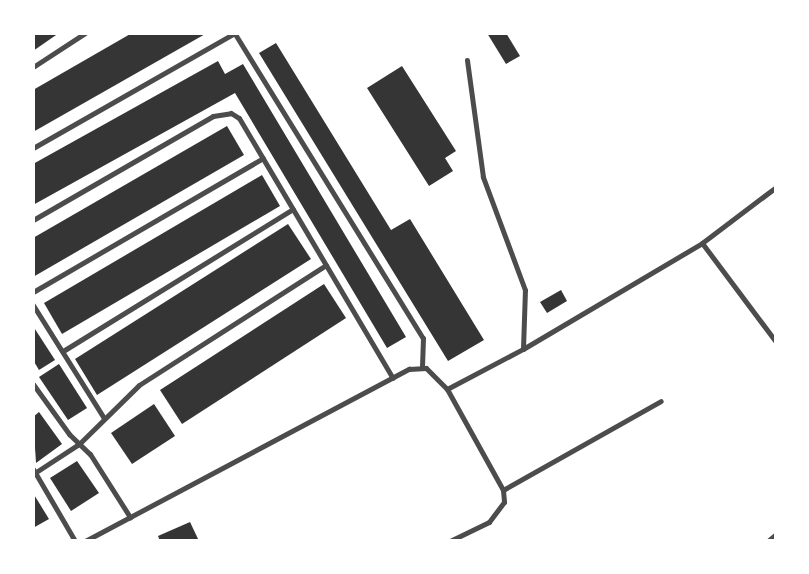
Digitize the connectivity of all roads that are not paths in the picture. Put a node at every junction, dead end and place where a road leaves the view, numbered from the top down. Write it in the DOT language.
graph roads {
  1 [pos="85,33"];
  2 [pos="235,33"];
  3 [pos="467,60"];
  4 [pos="33,67"];
  5 [pos="33,148"];
  6 [pos="263,158"];
  7 [pos="776,187"];
  8 [pos="293,209"];
  9 [pos="33,220"];
  10 [pos="702,243"];
  11 [pos="326,265"];
  12 [pos="33,292"];
  13 [pos="33,305"];
  14 [pos="776,342"];
  15 [pos="523,349"];
  16 [pos="62,351"];
  17 [pos="422,367"];
  18 [pos="393,378"];
  19 [pos="33,384"];
  20 [pos="447,389"];
  21 [pos="661,401"];
  22 [pos="104,418"];
  23 [pos="79,444"];
  24 [pos="34,471"];
  25 [pos="503,490"];
  26 [pos="130,517"];
  27 [pos="776,534"];
  28 [pos="75,541"];
  29 [pos="85,541"];
  30 [pos="450,541"];
  31 [pos="768,541"];
  1 -- 4 [label="lane"];
  2 -- 5 [label="lane"];
  2 -- 17 [label="lane"];
  3 -- 15 [label="lane"];
  6 -- 8 [label="lane"];
  6 -- 9 [label="lane"];
  6 -- 12 [label="lane"];
  7 -- 10 [label="lane"];
  8 -- 11 [label="lane"];
  8 -- 16 [label="lane"];
  10 -- 14 [label="lane"];
  10 -- 15 [label="lane"];
  11 -- 18 [label="lane"];
  11 -- 22 [label="lane"];
  13 -- 16 [label="lane"];
  15 -- 20 [label="lane"];
  16 -- 22 [label="lane"];
  17 -- 18 [label="lane"];
  17 -- 20 [label="lane"];
  18 -- 26 [label="lane"];
  19 -- 23 [label="lane"];
  20 -- 25 [label="lane"];
  21 -- 25 [label="lane"];
  22 -- 23 [label="lane"];
  23 -- 24 [label="lane"];
  23 -- 26 [label="lane"];
  24 -- 28 [label="lane"];
  25 -- 30 [label="lane"];
  26 -- 29 [label="lane"];
  27 -- 31 [label="lane"];
}
